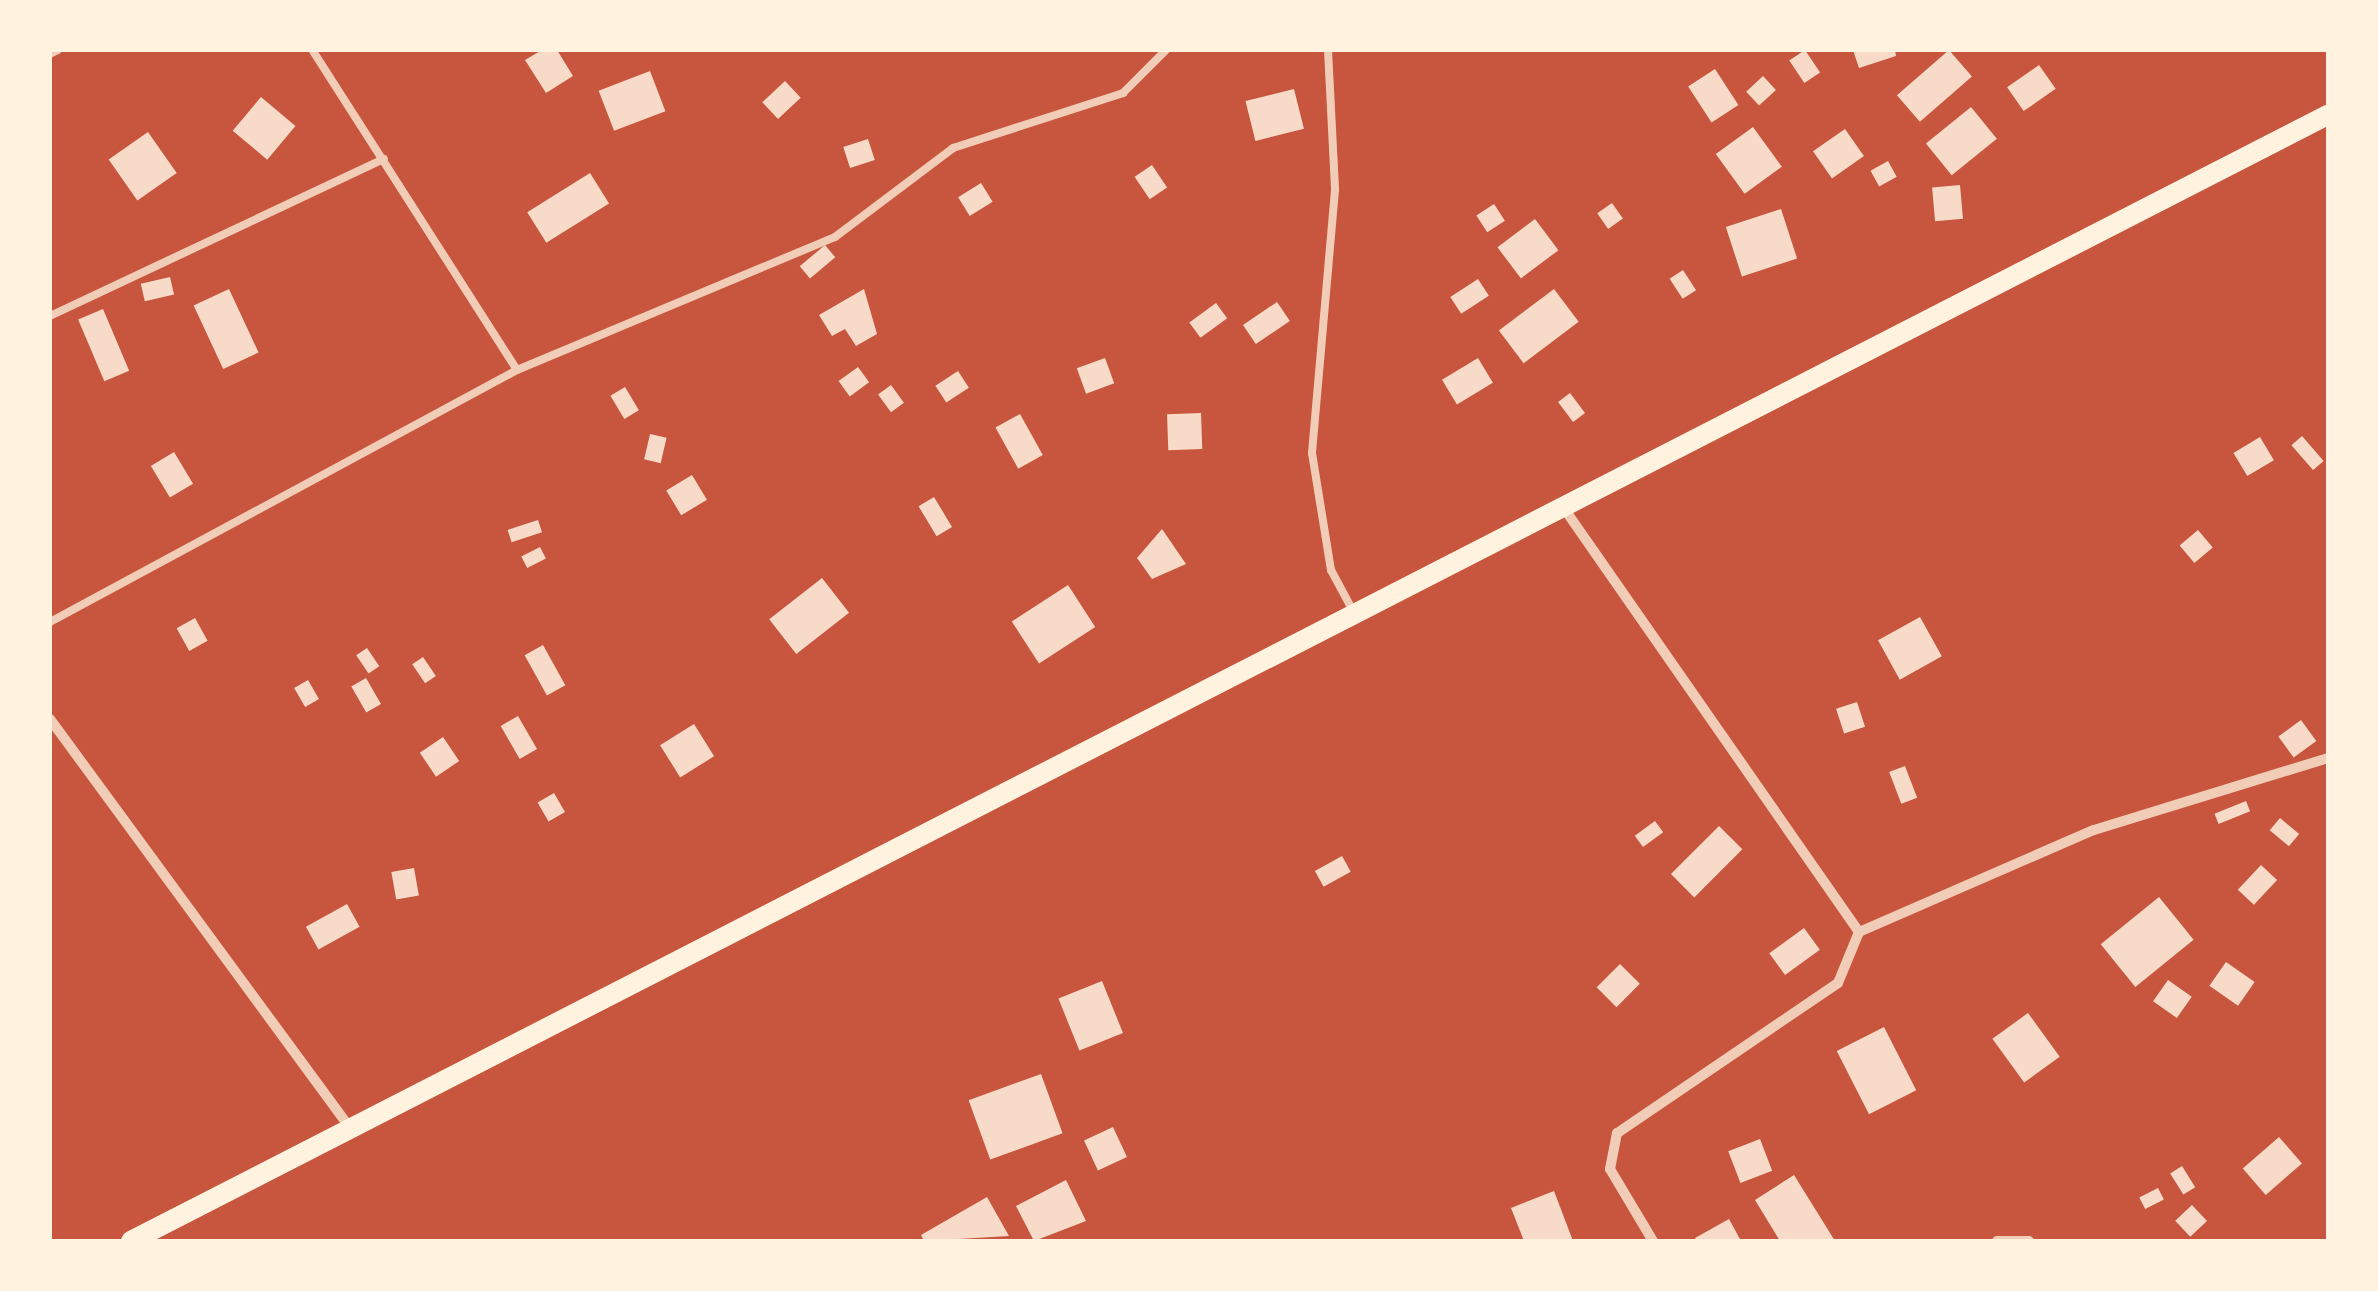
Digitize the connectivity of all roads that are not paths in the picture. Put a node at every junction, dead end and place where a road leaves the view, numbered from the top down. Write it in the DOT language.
graph roads {
  1 [pos="58,50"];
  2 [pos="312,50"];
  3 [pos="1166,50"];
  4 [pos="1328,50"];
  5 [pos="50,54"];
  6 [pos="2328,115"];
  7 [pos="384,159"];
  8 [pos="50,316"];
  9 [pos="517,370"];
  10 [pos="1560,504"];
  11 [pos="1355,615"];
  12 [pos="50,622"];
  13 [pos="50,718"];
  14 [pos="2328,758"];
  15 [pos="1860,932"];
  16 [pos="350,1129"];
  17 [pos="131,1241"];
  18 [pos="1653,1241"];
  19 [pos="1997,1241"];
  20 [pos="2029,1241"];
  1 -- 5 [label="lane"];
  2 -- 7 [label="lane"];
  3 -- 9 [label="lane"];
  4 -- 11 [label="lane"];
  6 -- 10 [label="main road"];
  7 -- 8 [label="lane"];
  7 -- 9 [label="lane"];
  9 -- 12 [label="lane"];
  10 -- 11 [label="main road"];
  10 -- 15 [label="street"];
  11 -- 16 [label="main road"];
  13 -- 16 [label="street"];
  14 -- 15 [label="street"];
  15 -- 18 [label="street"];
  16 -- 17 [label="main road"];
  19 -- 20 [label="street"];
}
